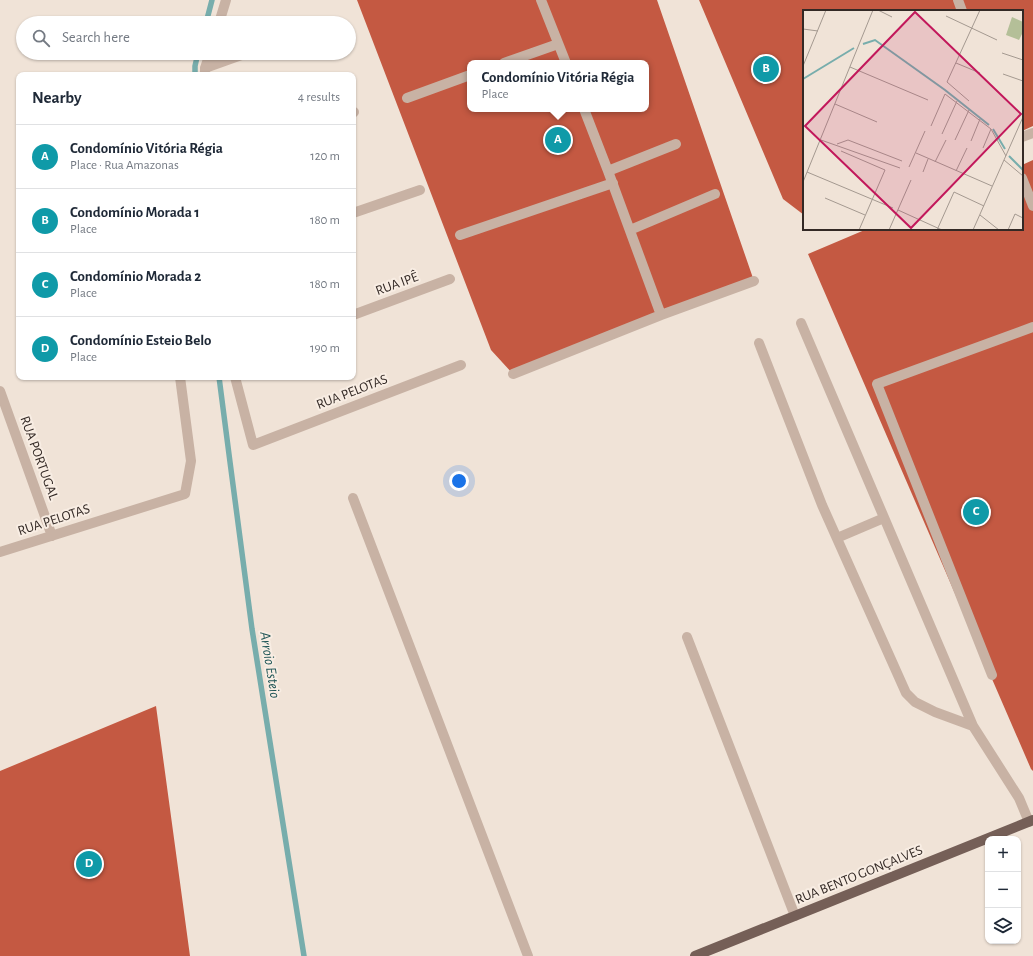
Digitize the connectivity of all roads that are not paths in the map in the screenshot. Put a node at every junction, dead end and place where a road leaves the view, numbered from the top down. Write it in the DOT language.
graph roads {
  1 [pos="226,0"];
  2 [pos="541,0"];
  3 [pos="958,0"];
  4 [pos="962,10"];
  5 [pos="221,16"];
  6 [pos="558,44"];
  7 [pos="208,60"];
  8 [pos="232,60"];
  9 [pos="513,60"];
  10 [pos="565,60"];
  11 [pos="205,72"];
  12 [pos="467,76"];
  13 [pos="407,98"];
  14 [pos="585,112"];
  15 [pos="1033,133"];
  16 [pos="1023,137"];
  17 [pos="676,144"];
  18 [pos="608,171"];
  19 [pos="1023,181"];
  20 [pos="613,183"];
  21 [pos="420,190"];
  22 [pos="715,194"];
  23 [pos="1033,206"];
  24 [pos="356,212"];
  25 [pos="630,230"];
  26 [pos="460,235"];
  27 [pos="450,279"];
  28 [pos="754,281"];
  29 [pos="356,314"];
  30 [pos="661,315"];
  31 [pos="801,323"];
  32 [pos="1033,327"];
  33 [pos="759,343"];
  34 [pos="461,366"];
  35 [pos="513,374"];
  36 [pos="180,380"];
  37 [pos="236,380"];
  38 [pos="0,391"];
  39 [pos="353,498"];
  40 [pos="884,518"];
  41 [pos="52,536"];
  42 [pos="837,538"];
  43 [pos="0,552"];
  44 [pos="687,636"];
  45 [pos="992,675"];
  46 [pos="973,726"];
  47 [pos="1031,821"];
  48 [pos="795,916"];
  49 [pos="528,956"];
  50 [pos="695,956"];
  1 -- 5 [label="street"];
  2 -- 6 [label="street"];
  3 -- 4 [label="street"];
  6 -- 9 [label="street"];
  6 -- 10 [label="street"];
  7 -- 11 [label="street"];
  8 -- 11 [label="street"];
  12 -- 13 [label="street"];
  14 -- 18 [label="street"];
  15 -- 16 [label="street"];
  17 -- 18 [label="street"];
  18 -- 20 [label="street"];
  19 -- 23 [label="street"];
  20 -- 25 [label="street"];
  20 -- 26 [label="street"];
  21 -- 24 [label="street"];
  22 -- 25 [label="street"];
  25 -- 30 [label="street"];
  27 -- 29 [label="street, RUA IPÊ"];
  28 -- 30 [label="street"];
  30 -- 35 [label="street"];
  31 -- 40 [label="street"];
  32 -- 45 [label="street"];
  33 -- 42 [label="street"];
  34 -- 37 [label="street, RUA PELOTAS"];
  36 -- 41 [label="street, RUA PELOTAS"];
  38 -- 41 [label="street, RUA PORTUGAL"];
  39 -- 49 [label="street"];
  40 -- 42 [label="street"];
  40 -- 46 [label="street"];
  41 -- 43 [label="street, RUA PELOTAS"];
  42 -- 46 [label="street"];
  44 -- 48 [label="street"];
  46 -- 47 [label="street"];
  47 -- 48 [label="main road, RUA BENTO GONÇALVES"];
  48 -- 50 [label="main road, RUA BENTO GONÇALVES"];
}
